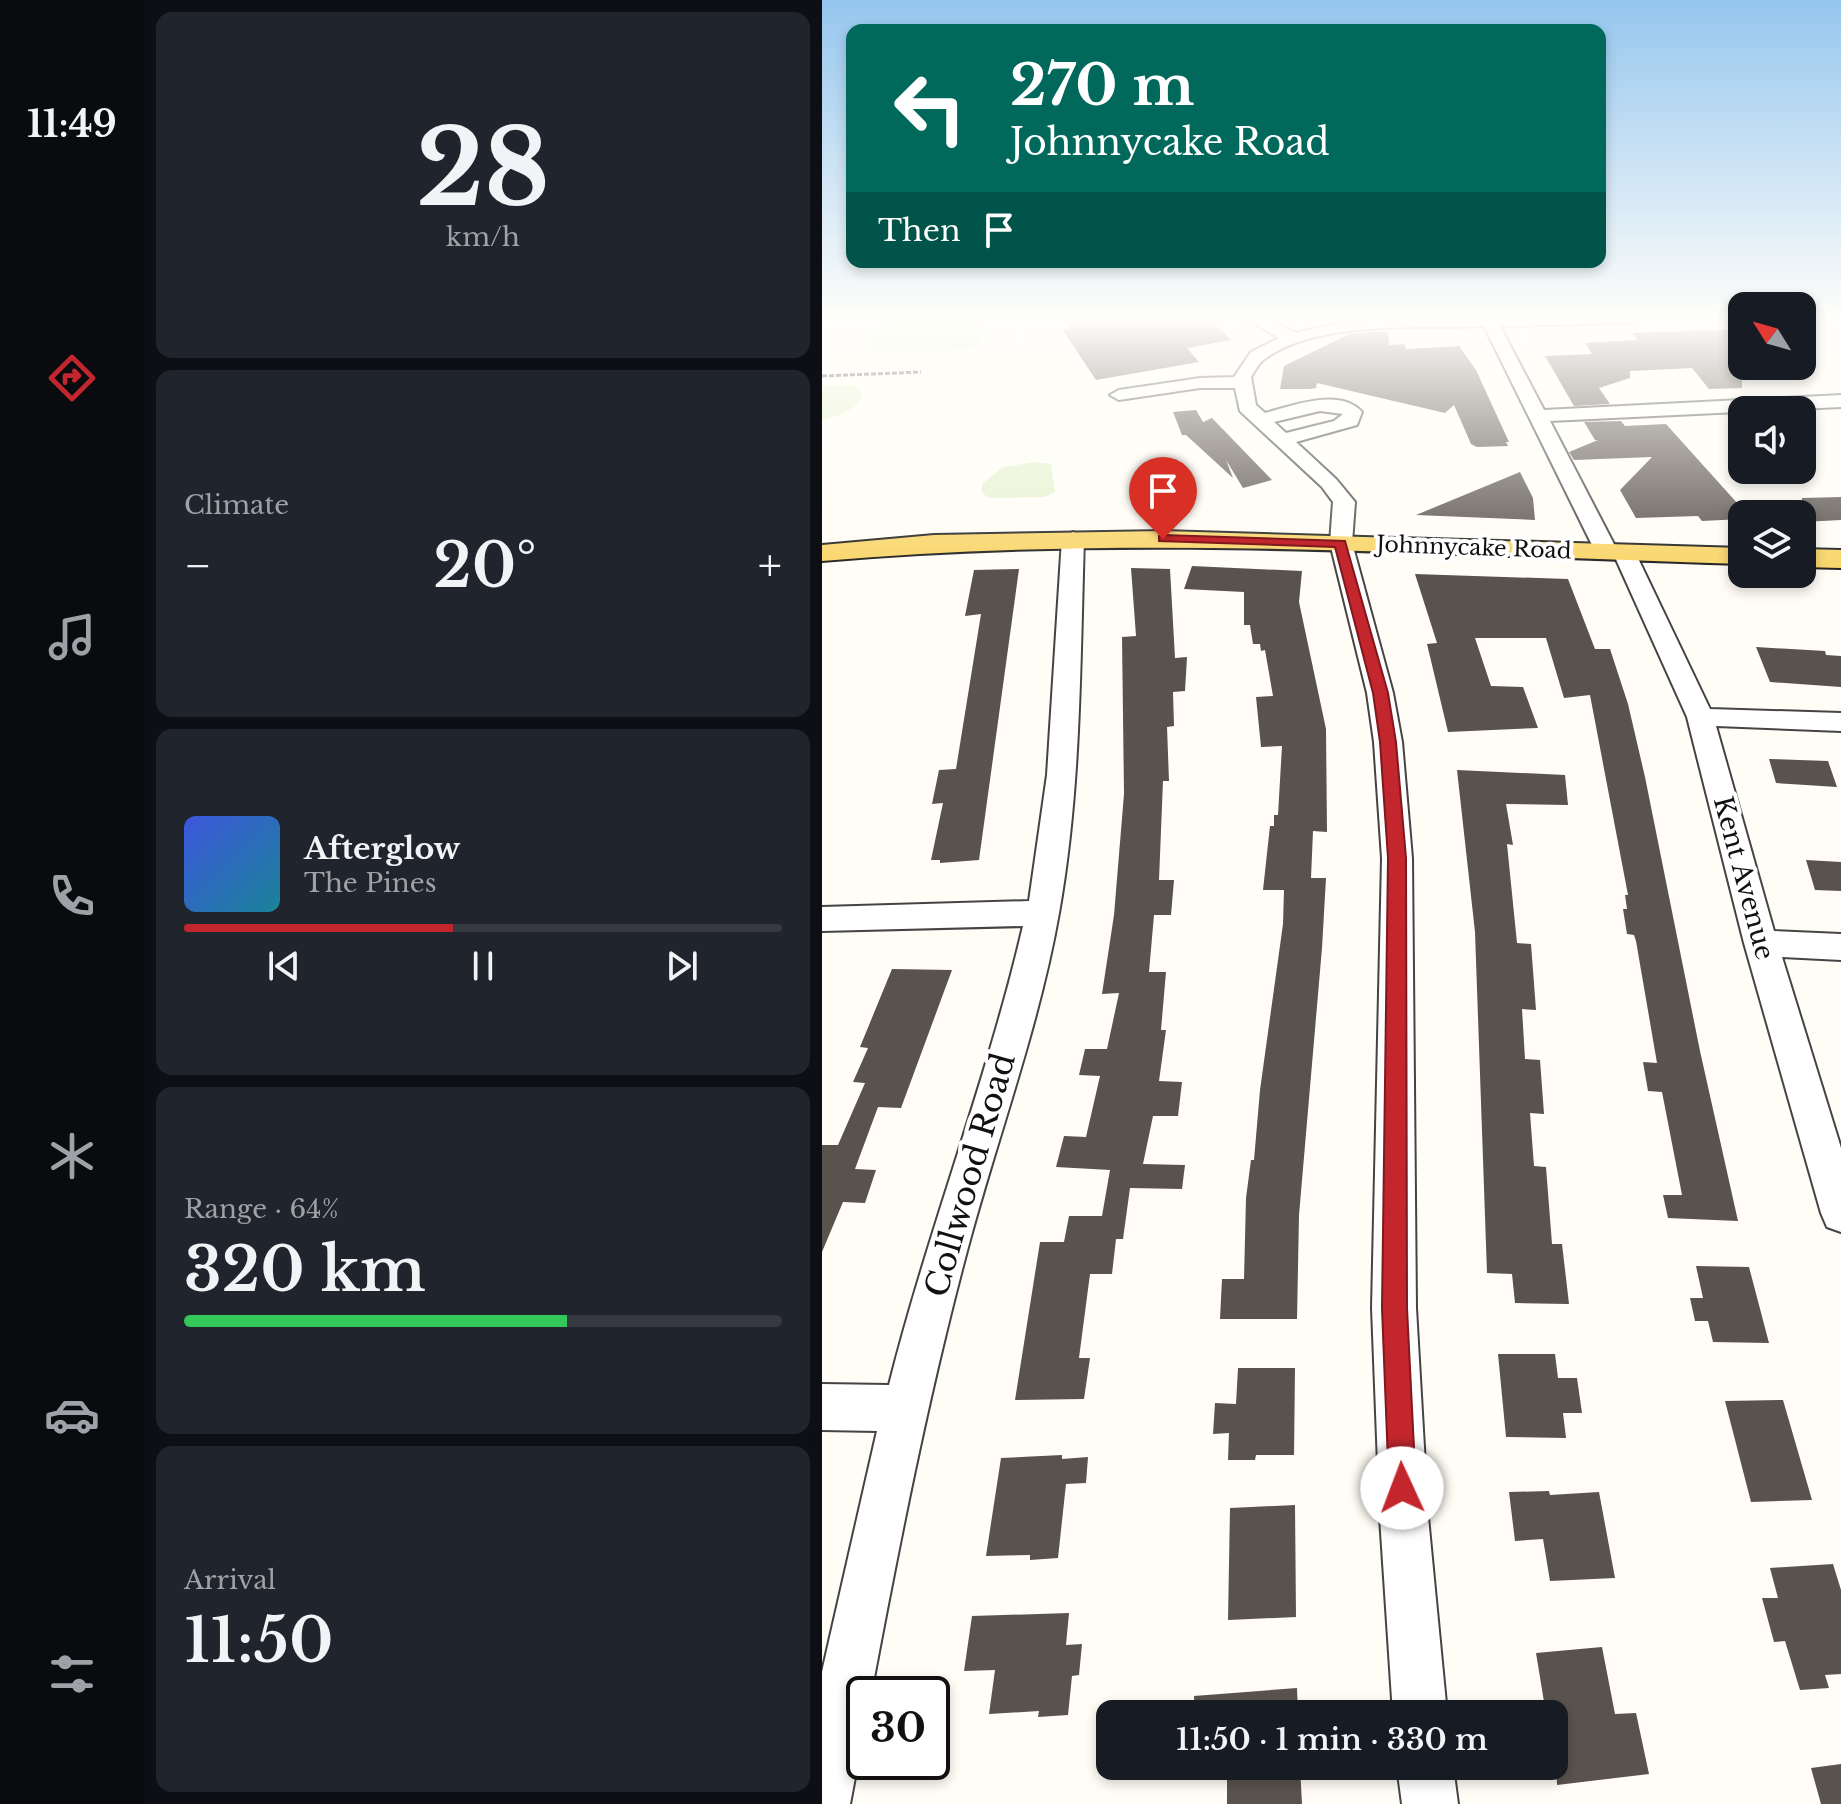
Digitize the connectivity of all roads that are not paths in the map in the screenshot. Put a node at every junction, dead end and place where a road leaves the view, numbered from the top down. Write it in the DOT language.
graph roads {
  1 [pos="1245,402"];
  2 [pos="1530,402"];
  3 [pos="1817,402"];
  4 [pos="1537,416"];
  5 [pos="1073,539"];
  6 [pos="1341,543"];
  7 [pos="1615,552"];
  8 [pos="822,553"];
  9 [pos="1728,556"];
  10 [pos="1816,558"];
  11 [pos="1841,559"];
  12 [pos="1700,717"];
  13 [pos="1841,722"];
  14 [pos="1043,913"];
  15 [pos="822,919"];
  16 [pos="1761,943"];
  17 [pos="1841,947"];
  18 [pos="1841,1213"];
  19 [pos="822,1407"];
  20 [pos="905,1408"];
  21 [pos="1419,1700"];
  22 [pos="1427,1780"];
  23 [pos="822,1804"];
  24 [pos="1430,1804"];
  1 -- 6 [label="street"];
  2 -- 4 [label="street, Kent Avenue"];
  3 -- 4 [label="street"];
  4 -- 7 [label="street, Kent Avenue"];
  5 -- 6 [label="main road, Johnnycake Road"];
  5 -- 8 [label="main road, Johnnycake Road"];
  5 -- 14 [label="street, Collwood Road"];
  6 -- 7 [label="main road, Johnnycake Road"];
  6 -- 21 [label="street"];
  7 -- 9 [label="main road, Johnnycake Road"];
  7 -- 12 [label="street, Kent Avenue"];
  10 -- 11 [label="main road"];
  12 -- 13 [label="street"];
  12 -- 16 [label="street, Kent Avenue"];
  14 -- 15 [label="street"];
  14 -- 20 [label="street, Collwood Road"];
  16 -- 17 [label="street"];
  16 -- 18 [label="street, Kent Avenue"];
  19 -- 20 [label="street"];
  20 -- 23 [label="street, Collwood Road"];
  22 -- 24 [label="street"];
}
